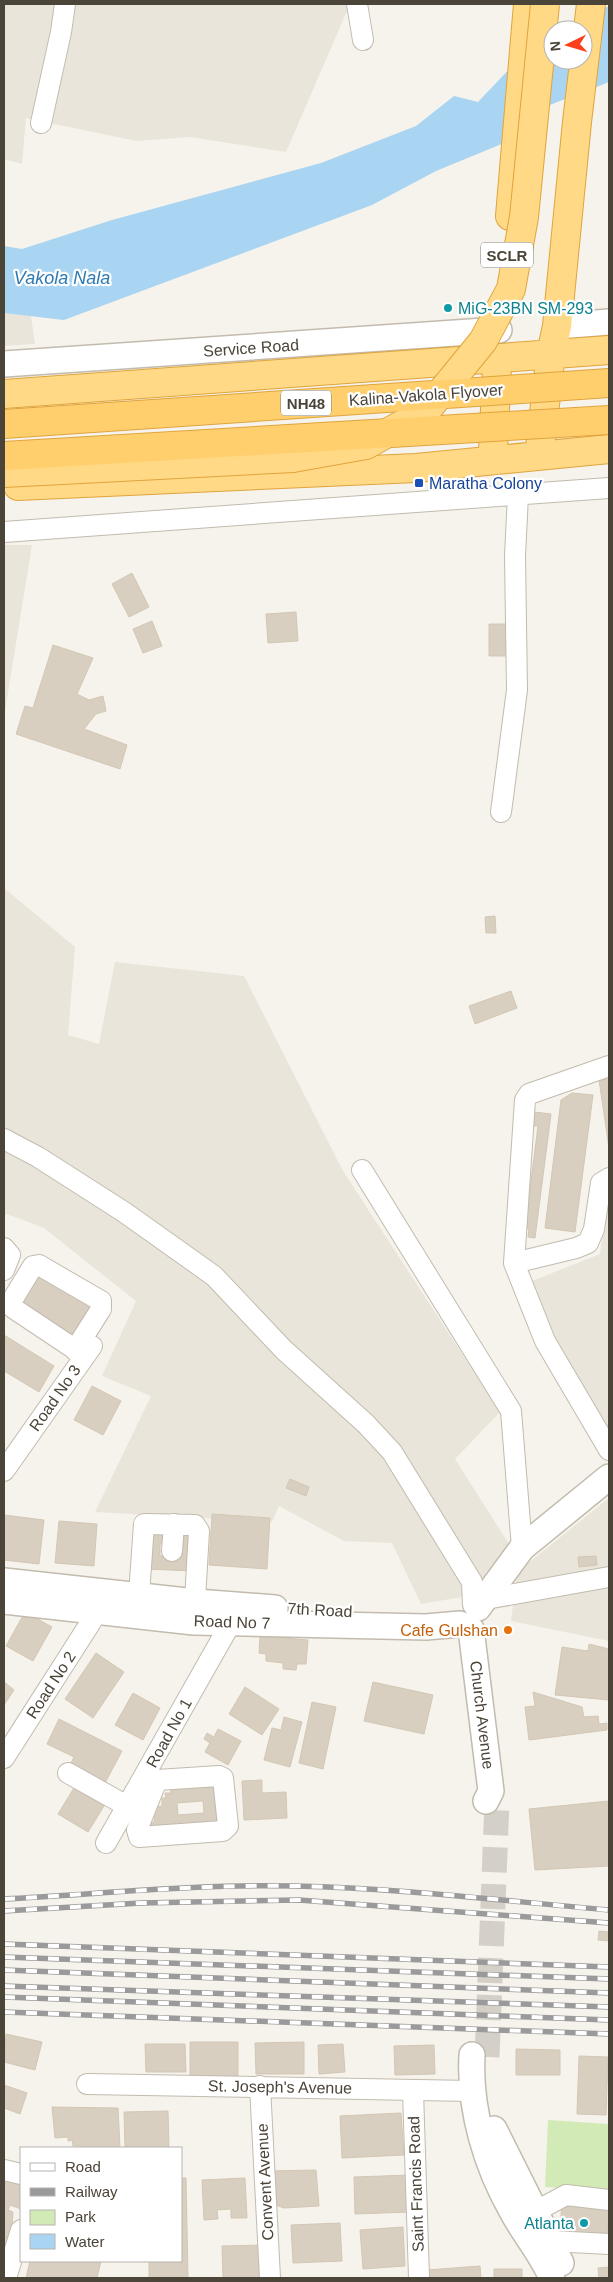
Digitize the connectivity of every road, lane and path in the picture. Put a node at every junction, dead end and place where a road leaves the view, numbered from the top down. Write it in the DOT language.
graph roads {
  1 [pos="64,4"];
  2 [pos="357,4"];
  3 [pos="528,4"];
  4 [pos="545,4"];
  5 [pos="591,4"];
  6 [pos="363,40"];
  7 [pos="41,123"];
  8 [pos="609,322"];
  9 [pos="557,326"];
  10 [pos="499,330"];
  11 [pos="609,350"];
  12 [pos="551,354"];
  13 [pos="497,359"];
  14 [pos="4,364"];
  15 [pos="609,383"];
  16 [pos="4,394"];
  17 [pos="609,420"];
  18 [pos="4,424"];
  19 [pos="609,450"];
  20 [pos="4,456"];
  21 [pos="539,456"];
  22 [pos="493,460"];
  23 [pos="4,473"];
  24 [pos="4,486"];
  25 [pos="609,488"];
  26 [pos="518,495"];
  27 [pos="4,532"];
  28 [pos="501,812"];
  29 [pos="609,1066"];
  30 [pos="4,1139"];
  31 [pos="362,1170"];
  32 [pos="609,1178"];
  33 [pos="4,1248"];
  34 [pos="514,1263"];
  35 [pos="4,1270"];
  36 [pos="106,1326"];
  37 [pos="80,1353"];
  38 [pos="609,1450"];
  39 [pos="4,1471"];
  40 [pos="609,1477"];
  41 [pos="174,1524"];
  42 [pos="522,1548"];
  43 [pos="172,1551"];
  44 [pos="609,1578"];
  45 [pos="4,1581"];
  46 [pos="4,1601"];
  47 [pos="103,1602"];
  48 [pos="138,1606"];
  49 [pos="195,1612"];
  50 [pos="471,1613"];
  51 [pos="235,1614"];
  52 [pos="4,1758"];
  53 [pos="68,1772"];
  54 [pos="150,1781"];
  55 [pos="492,1798"];
  56 [pos="127,1806"];
  57 [pos="138,1826"];
  58 [pos="87,2084"];
  59 [pos="260,2086"];
  60 [pos="413,2091"];
  61 [pos="472,2091"];
  62 [pos="4,2170"];
  63 [pos="20,2174"];
  64 [pos="609,2200"];
  65 [pos="526,2217"];
  66 [pos="20,2233"];
  67 [pos="550,2241"];
  68 [pos="609,2244"];
  69 [pos="6,2278"];
  70 [pos="270,2278"];
  71 [pos="420,2278"];
  72 [pos="552,2278"];
  73 [pos="569,2278"];
  1 -- 7 [label="street"];
  2 -- 6 [label="street"];
  3 -- 10 [label="highway, SCLR"];
  4 -- 23 [label="highway, bridge"];
  5 -- 9 [label="highway"];
  8 -- 9 [label="street"];
  9 -- 12 [label="highway"];
  10 -- 13 [label="highway, SCLR"];
  10 -- 14 [label="street, Service Road"];
  11 -- 12 [label="highway"];
  12 -- 13 [label="highway"];
  12 -- 21 [label="highway"];
  13 -- 16 [label="highway"];
  13 -- 22 [label="highway, SCLR"];
  15 -- 18 [label="highway, Kalina-Vakola Flyover / NH48, bridge"];
  17 -- 20 [label="highway, NH48, bridge"];
  19 -- 21 [label="highway"];
  21 -- 22 [label="highway"];
  22 -- 24 [label="highway"];
  25 -- 26 [label="street"];
  26 -- 27 [label="street"];
  26 -- 28 [label="street"];
  29 -- 34 [label="street"];
  30 -- 50 [label="street"];
  31 -- 42 [label="street"];
  32 -- 34 [label="street"];
  33 -- 35 [label="street"];
  34 -- 38 [label="street"];
  36 -- 37 [label="street, Road No 3"];
  37 -- 37 [label="street"];
  37 -- 39 [label="street, Road No 3"];
  40 -- 42 [label="street"];
  41 -- 43 [label="street"];
  41 -- 48 [label="street"];
  41 -- 49 [label="street"];
  42 -- 50 [label="street"];
  44 -- 50 [label="street"];
  45 -- 47 [label="street"];
  46 -- 47 [label="street, Road No 7"];
  47 -- 48 [label="street, Road No 7"];
  47 -- 52 [label="street, Road No 2"];
  48 -- 49 [label="street, Road No 7"];
  49 -- 51 [label="street, Road No 7"];
  50 -- 51 [label="street, Road No 7"];
  50 -- 55 [label="street, Church Avenue"];
  51 -- 54 [label="street, Road No 1"];
  53 -- 56 [label="street"];
  54 -- 56 [label="street, Road No 1"];
  54 -- 57 [label="street"];
  54 -- 57 [label="street"];
  56 -- 57 [label="street, Road No 1"];
  58 -- 59 [label="street, St. Joseph's Avenue"];
  59 -- 60 [label="street, St. Joseph's Avenue"];
  59 -- 70 [label="street, Convent Avenue"];
  60 -- 61 [label="street, St. Joseph's Avenue"];
  60 -- 71 [label="street, Saint Francis Road"];
  61 -- 65 [label="street"];
  61 -- 65 [label="street"];
  62 -- 63 [label="street"];
  64 -- 65 [label="street"];
  65 -- 67 [label="street"];
  65 -- 72 [label="street"];
  66 -- 69 [label="street"];
  67 -- 68 [label="street"];
  67 -- 73 [label="street"];
}
